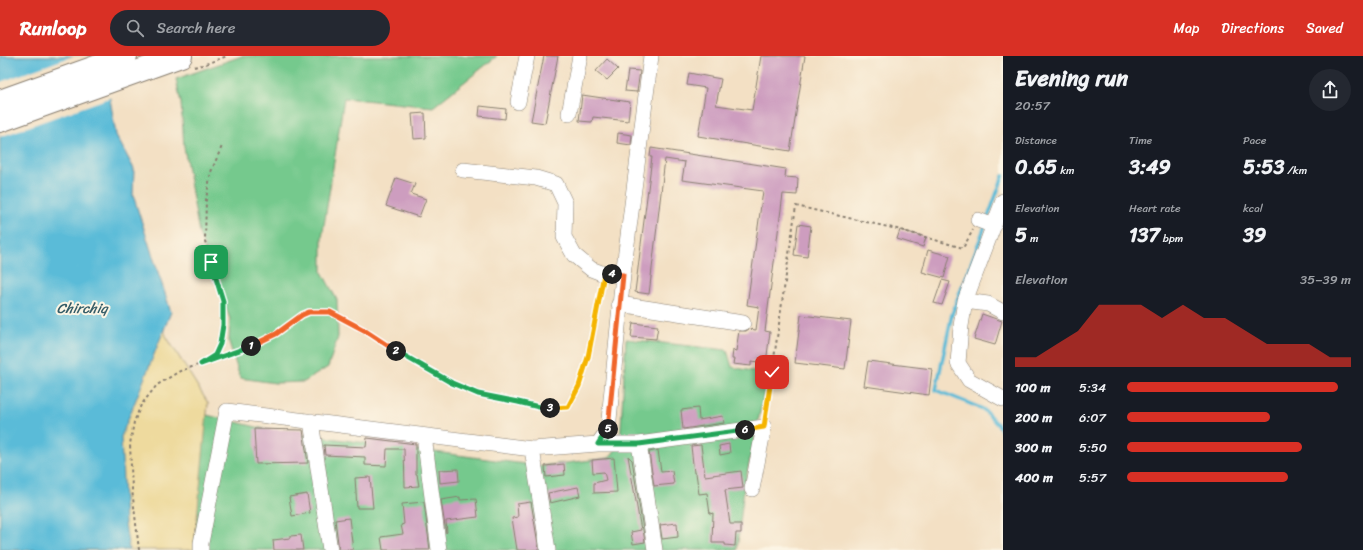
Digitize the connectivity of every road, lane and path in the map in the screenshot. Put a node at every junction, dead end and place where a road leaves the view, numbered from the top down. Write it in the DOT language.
graph roads {
  1 [pos="126,56"];
  2 [pos="227,56"];
  3 [pos="527,56"];
  4 [pos="580,56"];
  5 [pos="651,56"];
  6 [pos="184,60"];
  7 [pos="0,101"];
  8 [pos="518,102"];
  9 [pos="569,114"];
  10 [pos="0,121"];
  11 [pos="222,146"];
  12 [pos="463,170"];
  13 [pos="1003,201"];
  14 [pos="978,220"];
  15 [pos="994,226"];
  16 [pos="604,274"];
  17 [pos="623,275"];
  18 [pos="965,301"];
  19 [pos="619,304"];
  20 [pos="1003,312"];
  21 [pos="743,323"];
  22 [pos="201,364"];
  23 [pos="1003,399"];
  24 [pos="311,421"];
  25 [pos="764,427"];
  26 [pos="424,436"];
  27 [pos="598,444"];
  28 [pos="639,444"];
  29 [pos="532,448"];
  30 [pos="752,489"];
  31 [pos="139,550"];
  32 [pos="201,550"];
  33 [pos="330,550"];
  34 [pos="439,550"];
  35 [pos="548,550"];
  36 [pos="655,550"];
  1 -- 7 [label="highway"];
  2 -- 6 [label="path"];
  3 -- 8 [label="street"];
  4 -- 9 [label="street"];
  5 -- 17 [label="street"];
  6 -- 10 [label="highway"];
  11 -- 22 [label="path"];
  12 -- 16 [label="street"];
  13 -- 15 [label="street"];
  14 -- 15 [label="street"];
  14 -- 25 [label="path"];
  15 -- 18 [label="street"];
  16 -- 17 [label="street"];
  16 -- 22 [label="path"];
  17 -- 19 [label="street"];
  18 -- 20 [label="street"];
  18 -- 23 [label="street"];
  19 -- 21 [label="street"];
  19 -- 27 [label="street"];
  22 -- 31 [label="path"];
  24 -- 26 [label="street"];
  24 -- 32 [label="street"];
  24 -- 33 [label="street"];
  25 -- 28 [label="street"];
  25 -- 30 [label="street"];
  26 -- 29 [label="street"];
  26 -- 34 [label="street"];
  27 -- 28 [label="street"];
  27 -- 29 [label="street"];
  28 -- 36 [label="street"];
  29 -- 35 [label="street"];
}
